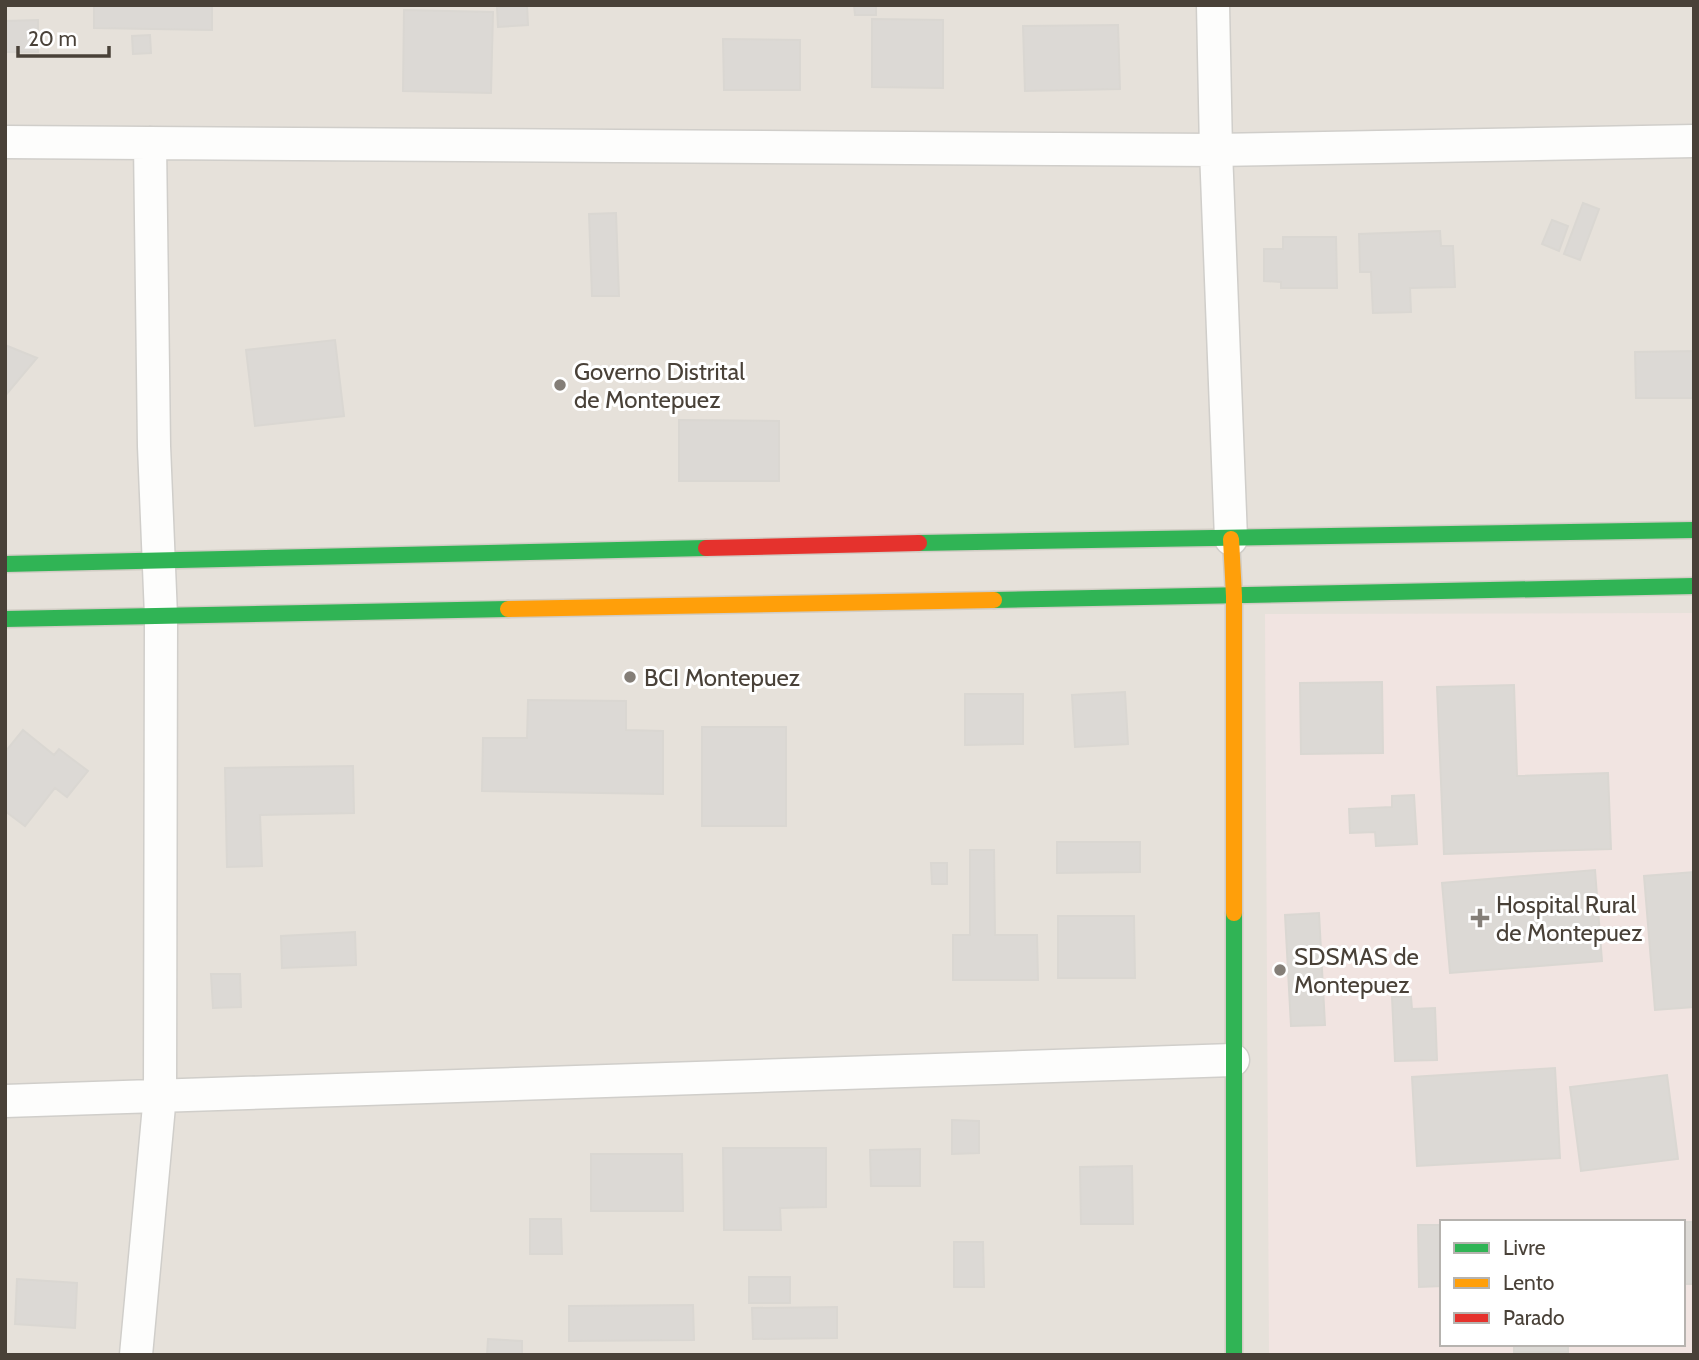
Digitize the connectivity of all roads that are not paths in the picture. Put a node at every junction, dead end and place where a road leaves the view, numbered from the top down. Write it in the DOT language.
graph roads {
  1 [pos="1213,5"];
  2 [pos="1694,141"];
  3 [pos="5,142"];
  4 [pos="150,143"];
  5 [pos="1216,150"];
  6 [pos="1694,530"];
  7 [pos="1231,539"];
  8 [pos="159,560"];
  9 [pos="5,564"];
  10 [pos="578,586"];
  11 [pos="1694,586"];
  12 [pos="1234,596"];
  13 [pos="580,609"];
  14 [pos="161,616"];
  15 [pos="5,619"];
  16 [pos="1233,1060"];
  17 [pos="160,1095"];
  18 [pos="5,1101"];
  19 [pos="136,1355"];
  20 [pos="1234,1355"];
  1 -- 5 [label="street"];
  2 -- 5 [label="street"];
  3 -- 4 [label="street"];
  4 -- 5 [label="street"];
  4 -- 8 [label="street"];
  5 -- 7 [label="street"];
  6 -- 7 [label="main road"];
  7 -- 8 [label="main road"];
  7 -- 12 [label="main road"];
  8 -- 9 [label="main road"];
  8 -- 14 [label="street"];
  10 -- 13 [label="main road"];
  11 -- 12 [label="main road"];
  12 -- 13 [label="main road"];
  12 -- 16 [label="main road"];
  13 -- 14 [label="main road"];
  14 -- 15 [label="main road"];
  14 -- 17 [label="street"];
  16 -- 17 [label="street"];
  16 -- 20 [label="main road"];
  17 -- 18 [label="street"];
  17 -- 19 [label="street"];
}
